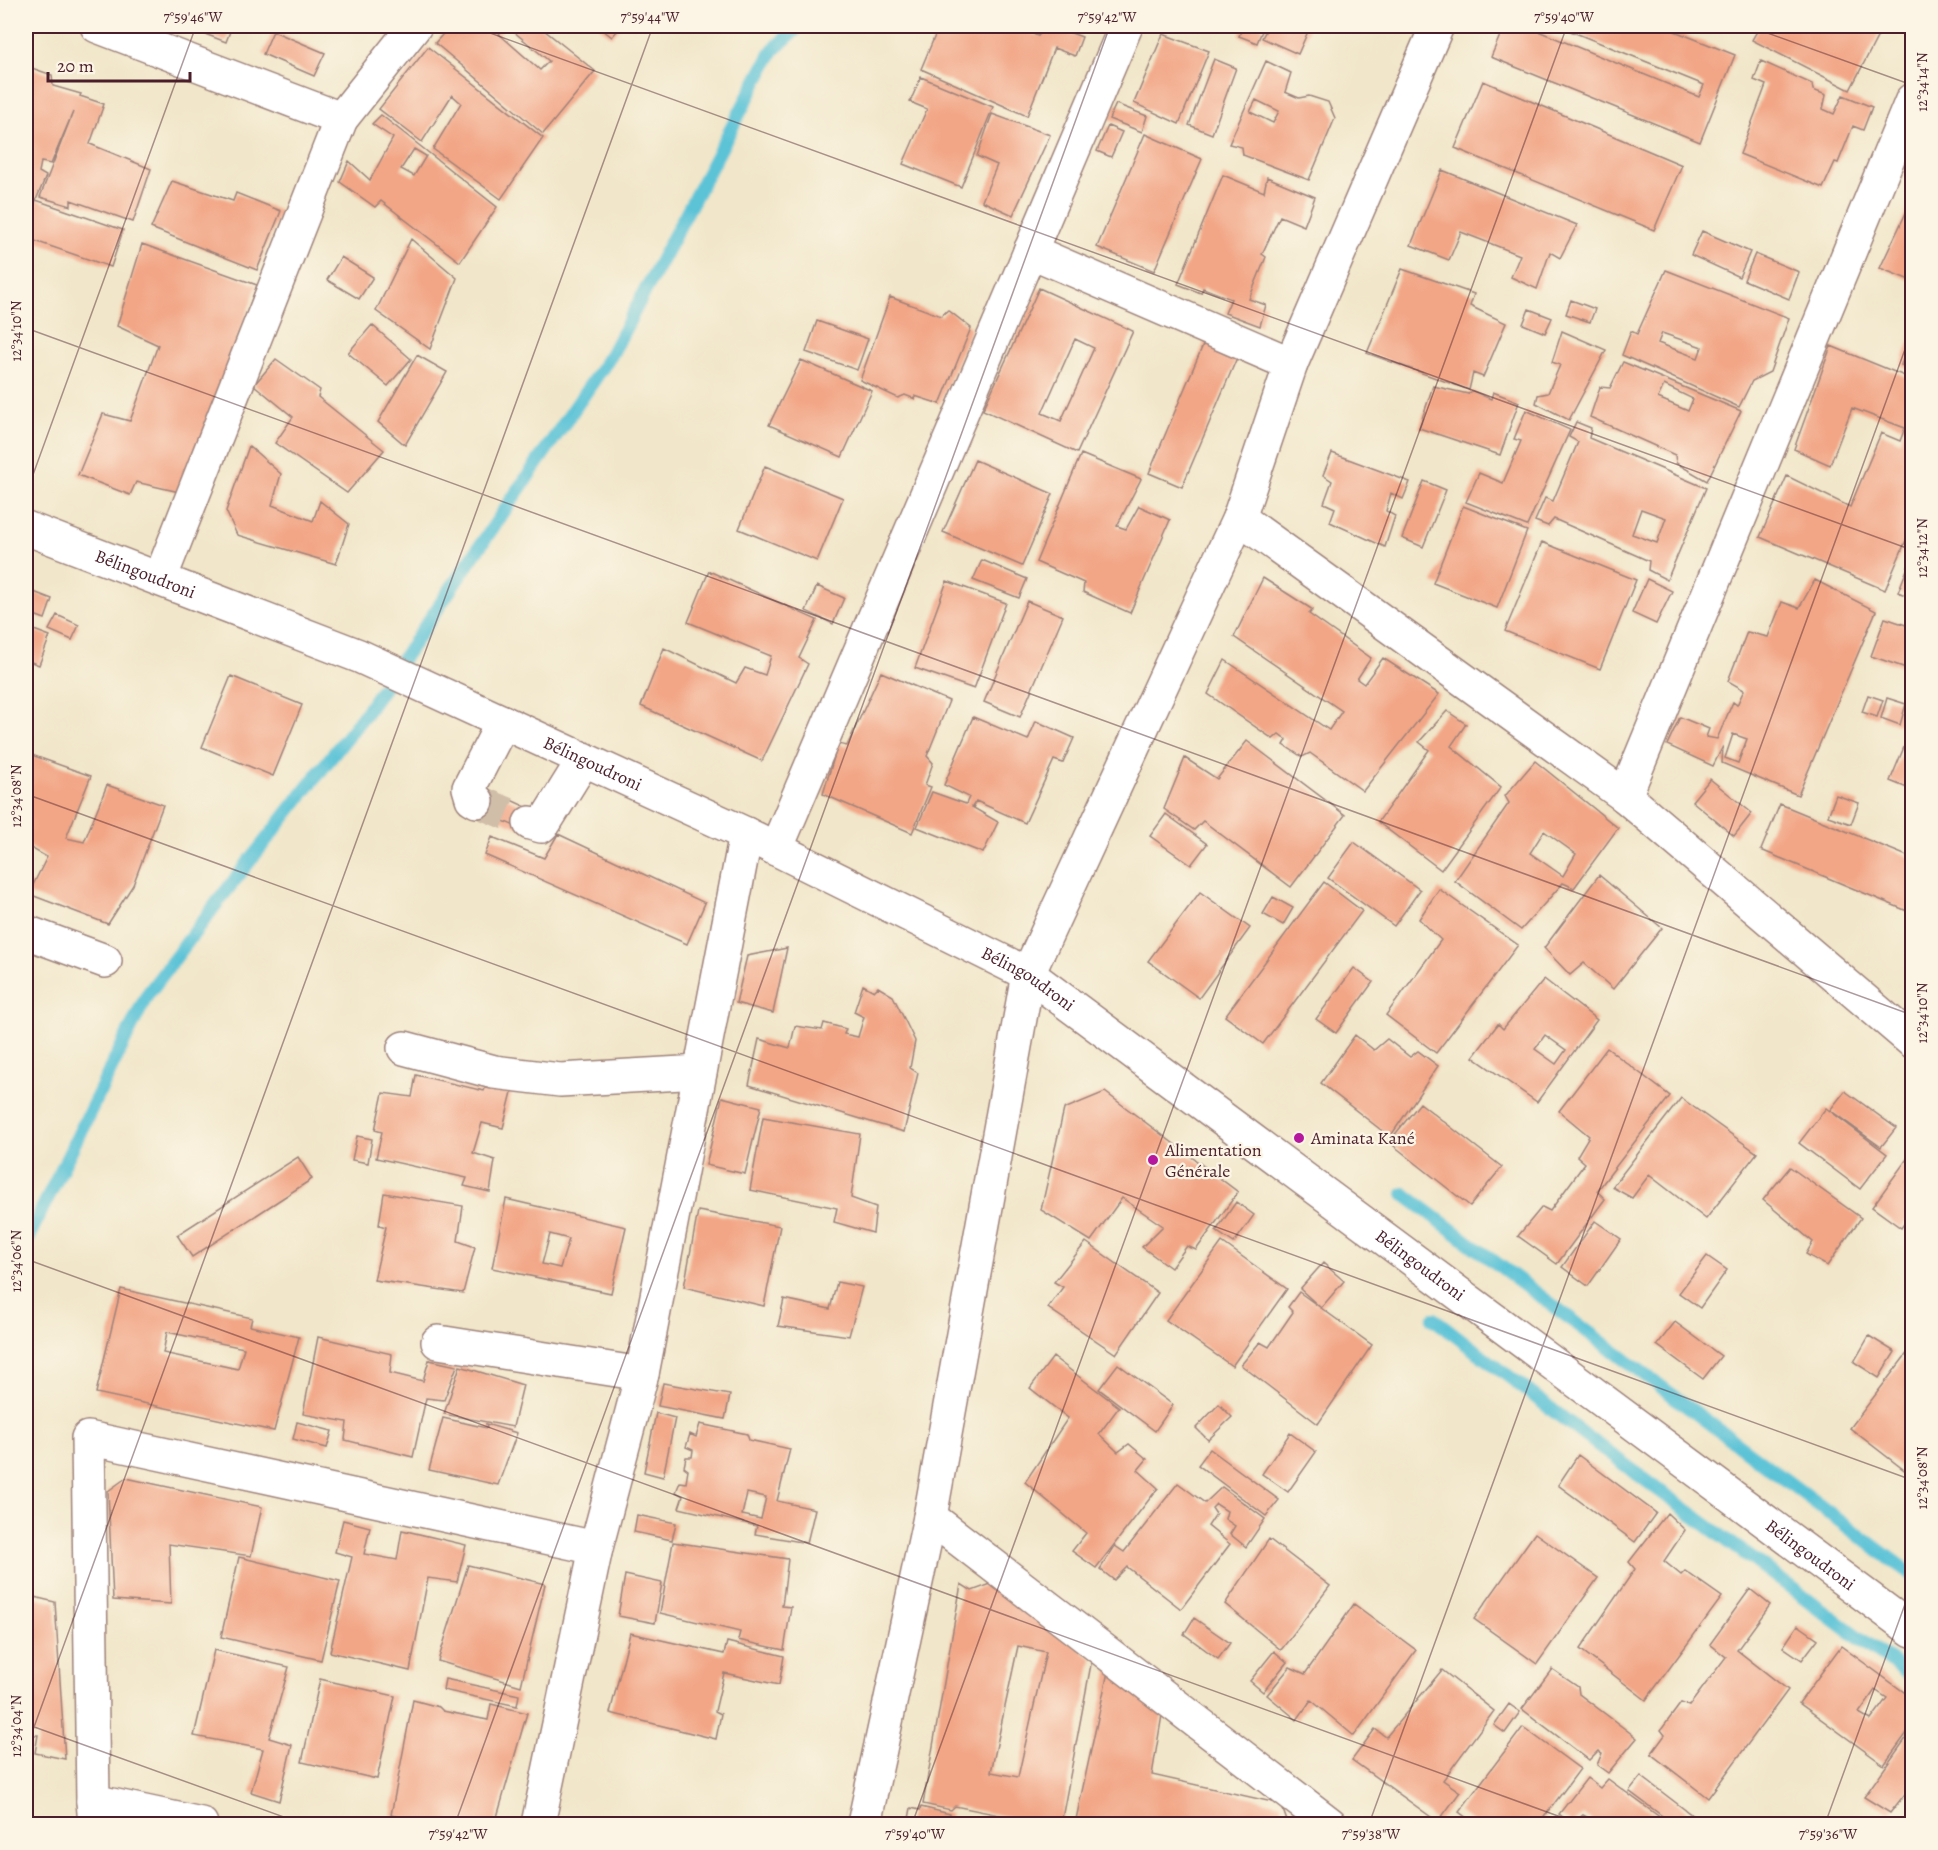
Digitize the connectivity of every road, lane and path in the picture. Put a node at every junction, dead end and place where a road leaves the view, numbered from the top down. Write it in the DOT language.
graph roads {
  1 [pos="97,26"];
  2 [pos="415,26"];
  3 [pos="1126,26"];
  4 [pos="1437,26"];
  5 [pos="1912,100"];
  6 [pos="341,119"];
  7 [pos="1030,251"];
  8 [pos="1291,364"];
  9 [pos="1239,518"];
  10 [pos="26,528"];
  11 [pos="160,579"];
  12 [pos="503,722"];
  13 [pos="584,759"];
  14 [pos="1625,796"];
  15 [pos="477,801"];
  16 [pos="530,823"];
  17 [pos="746,834"];
  18 [pos="776,849"];
  19 [pos="26,932"];
  20 [pos="105,961"];
  21 [pos="1028,974"];
  22 [pos="1912,1041"];
  23 [pos="404,1048"];
  24 [pos="700,1072"];
  25 [pos="438,1342"];
  26 [pos="642,1374"];
  27 [pos="930,1517"];
  28 [pos="596,1548"];
  29 [pos="1912,1630"];
  30 [pos="94,1813"];
  31 [pos="201,1824"];
  32 [pos="538,1824"];
  33 [pos="864,1824"];
  34 [pos="1330,1824"];
  1 -- 6 [label="street"];
  2 -- 6 [label="street"];
  3 -- 7 [label="street"];
  4 -- 8 [label="street"];
  5 -- 14 [label="street"];
  6 -- 11 [label="street"];
  7 -- 8 [label="street"];
  7 -- 18 [label="street"];
  8 -- 9 [label="street"];
  9 -- 14 [label="street"];
  9 -- 21 [label="street"];
  10 -- 11 [label="street, Bélingoudroni"];
  11 -- 12 [label="street, Bélingoudroni"];
  12 -- 13 [label="street, Bélingoudroni"];
  12 -- 15 [label="street"];
  13 -- 16 [label="street"];
  13 -- 17 [label="street, Bélingoudroni"];
  14 -- 22 [label="street"];
  17 -- 18 [label="street, Bélingoudroni"];
  17 -- 24 [label="street"];
  18 -- 21 [label="street, Bélingoudroni"];
  19 -- 20 [label="street"];
  21 -- 27 [label="street"];
  21 -- 29 [label="street, Bélingoudroni"];
  23 -- 24 [label="street"];
  24 -- 26 [label="street"];
  25 -- 26 [label="street"];
  26 -- 28 [label="street"];
  27 -- 33 [label="street"];
  27 -- 34 [label="street"];
  28 -- 30 [label="street"];
  28 -- 32 [label="street"];
  30 -- 31 [label="street"];
}
